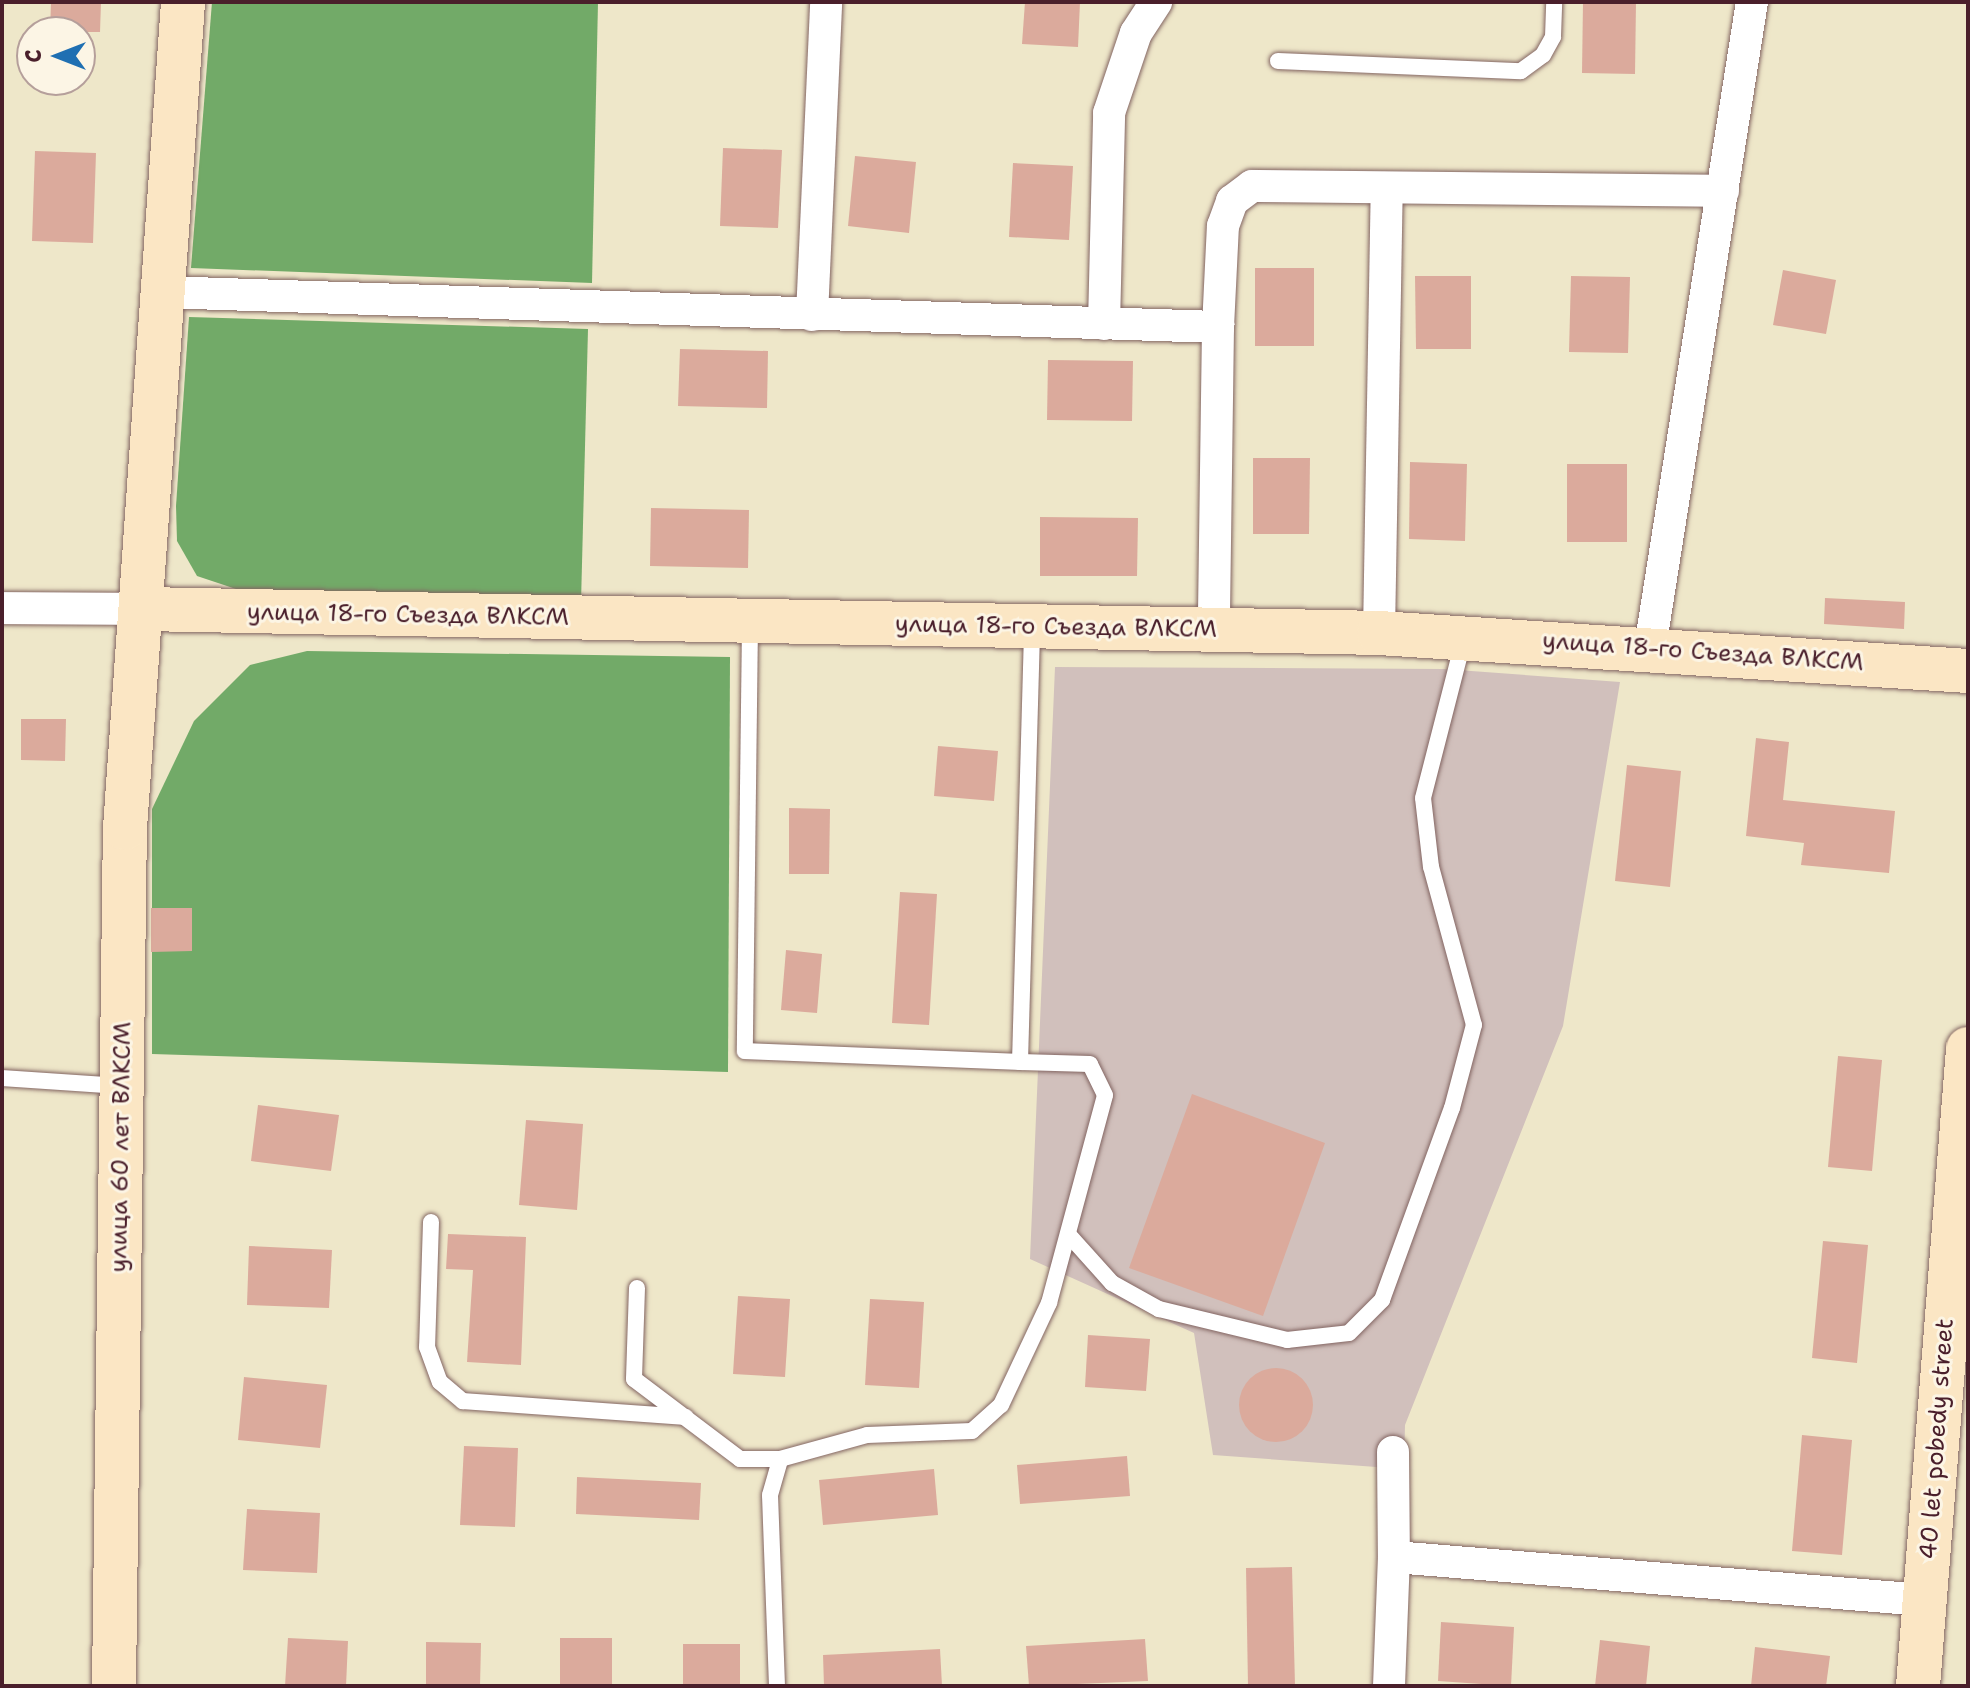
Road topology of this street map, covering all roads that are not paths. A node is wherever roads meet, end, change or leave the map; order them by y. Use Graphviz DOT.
graph roads {
  1 [pos="183,2"];
  2 [pos="826,2"];
  3 [pos="1156,2"];
  4 [pos="1554,2"];
  5 [pos="1752,2"];
  6 [pos="1278,61"];
  7 [pos="1387,188"];
  8 [pos="1723,191"];
  9 [pos="162,292"];
  10 [pos="812,315"];
  11 [pos="1104,324"];
  12 [pos="1218,327"];
  13 [pos="2,608"];
  14 [pos="143,609"];
  15 [pos="750,624"];
  16 [pos="1032,625"];
  17 [pos="1214,630"];
  18 [pos="1379,633"];
  19 [pos="1464,636"];
  20 [pos="1650,648"];
  21 [pos="1968,671"];
  22 [pos="1968,1049"];
  23 [pos="1020,1062"];
  24 [pos="2,1078"];
  25 [pos="122,1086"];
  26 [pos="431,1222"];
  27 [pos="1068,1234"];
  28 [pos="637,1288"];
  29 [pos="685,1417"];
  30 [pos="1393,1452"];
  31 [pos="780,1459"];
  32 [pos="1394,1557"];
  33 [pos="1924,1600"];
  34 [pos="114,1686"];
  35 [pos="777,1686"];
  36 [pos="1389,1686"];
  37 [pos="1918,1686"];
  1 -- 9 [label="street, улица 60 лет ВЛКСМ"];
  2 -- 10 [label="street"];
  3 -- 11 [label="street"];
  4 -- 6 [label="lane"];
  5 -- 8 [label="street"];
  7 -- 8 [label="street"];
  7 -- 12 [label="street"];
  7 -- 18 [label="street"];
  8 -- 20 [label="street"];
  9 -- 10 [label="street"];
  9 -- 14 [label="street, улица 60 лет ВЛКСМ"];
  10 -- 11 [label="street"];
  11 -- 12 [label="street"];
  12 -- 17 [label="street"];
  13 -- 14 [label="street"];
  14 -- 15 [label="street, улица 18-го Съезда ВЛКСМ"];
  14 -- 25 [label="street, улица 60 лет ВЛКСМ"];
  15 -- 16 [label="street, улица 18-го Съезда ВЛКСМ"];
  15 -- 23 [label="lane"];
  16 -- 17 [label="street, улица 18-го Съезда ВЛКСМ"];
  16 -- 23 [label="lane"];
  17 -- 18 [label="street, улица 18-го Съезда ВЛКСМ"];
  18 -- 19 [label="street, улица 18-го Съезда ВЛКСМ"];
  19 -- 20 [label="street, улица 18-го Съезда ВЛКСМ"];
  19 -- 27 [label="lane"];
  20 -- 21 [label="street, улица 18-го Съезда ВЛКСМ"];
  22 -- 33 [label="street, 40 let pobedy street"];
  23 -- 27 [label="lane"];
  24 -- 25 [label="lane"];
  25 -- 34 [label="street, улица 60 лет ВЛКСМ"];
  26 -- 29 [label="lane"];
  27 -- 31 [label="lane"];
  28 -- 29 [label="lane"];
  29 -- 31 [label="lane"];
  30 -- 32 [label="street"];
  31 -- 35 [label="lane"];
  32 -- 33 [label="street"];
  32 -- 36 [label="street"];
  33 -- 37 [label="street, 40 let pobedy street"];
}
